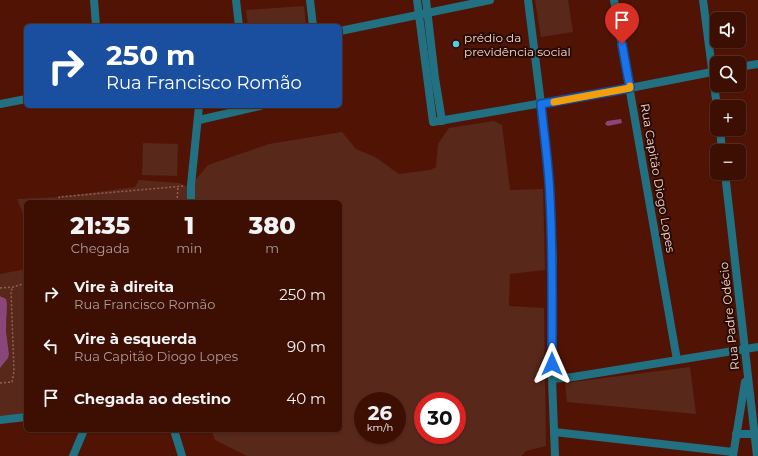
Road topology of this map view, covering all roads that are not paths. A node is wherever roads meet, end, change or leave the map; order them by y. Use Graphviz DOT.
graph roads {
  1 [pos="94,0"];
  2 [pos="236,0"];
  3 [pos="310,0"];
  4 [pos="417,0"];
  5 [pos="426,0"];
  6 [pos="490,0"];
  7 [pos="528,0"];
  8 [pos="614,0"];
  9 [pos="703,0"];
  10 [pos="428,13"];
  11 [pos="419,15"];
  12 [pos="96,24"];
  13 [pos="239,24"];
  14 [pos="313,24"];
  15 [pos="342,31"];
  16 [pos="712,56"];
  17 [pos="758,64"];
  18 [pos="746,66"];
  19 [pos="710,73"];
  20 [pos="435,78"];
  21 [pos="427,80"];
  22 [pos="630,88"];
  23 [pos="24,99"];
  24 [pos="0,104"];
  25 [pos="541,104"];
  26 [pos="199,108"];
  27 [pos="251,108"];
  28 [pos="199,120"];
  29 [pos="442,121"];
  30 [pos="726,180"];
  31 [pos="191,200"];
  32 [pos="758,347"];
  33 [pos="745,348"];
  34 [pos="677,360"];
  35 [pos="747,372"];
  36 [pos="552,379"];
  37 [pos="24,417"];
  38 [pos="0,420"];
  39 [pos="83,432"];
  40 [pos="175,432"];
  41 [pos="554,432"];
  42 [pos="736,434"];
  43 [pos="754,434"];
  44 [pos="733,454"];
  45 [pos="73,456"];
  46 [pos="182,456"];
  47 [pos="555,456"];
  48 [pos="757,456"];
  1 -- 12 [label="street"];
  2 -- 13 [label="street"];
  3 -- 14 [label="street"];
  4 -- 11 [label="street"];
  5 -- 10 [label="street"];
  6 -- 10 [label="street"];
  7 -- 25 [label="street"];
  8 -- 22 [label="street, Rua Capitão Diogo Lopes"];
  9 -- 16 [label="street"];
  10 -- 11 [label="street"];
  10 -- 20 [label="street"];
  11 -- 15 [label="street"];
  11 -- 21 [label="street"];
  17 -- 18 [label="street"];
  19 -- 22 [label="street"];
  20 -- 21 [label="street"];
  20 -- 29 [label="street"];
  21 -- 29 [label="street"];
  22 -- 25 [label="street"];
  22 -- 34 [label="street, Rua Capitão Diogo Lopes"];
  23 -- 24 [label="street"];
  25 -- 29 [label="street"];
  25 -- 36 [label="street"];
  26 -- 28 [label="street"];
  27 -- 28 [label="street"];
  28 -- 31 [label="street"];
  30 -- 33 [label="street, Rua Padre Odécio"];
  32 -- 33 [label="street"];
  33 -- 34 [label="street"];
  33 -- 35 [label="street, Rua Padre Odécio"];
  34 -- 36 [label="street"];
  35 -- 42 [label="street"];
  35 -- 43 [label="street, Rua Padre Odécio"];
  36 -- 41 [label="street"];
  37 -- 38 [label="street"];
  39 -- 45 [label="street"];
  40 -- 46 [label="street"];
  41 -- 44 [label="street"];
  41 -- 47 [label="street"];
  42 -- 43 [label="street"];
  42 -- 44 [label="street"];
  43 -- 48 [label="street, Rua Padre Odécio"];
}
